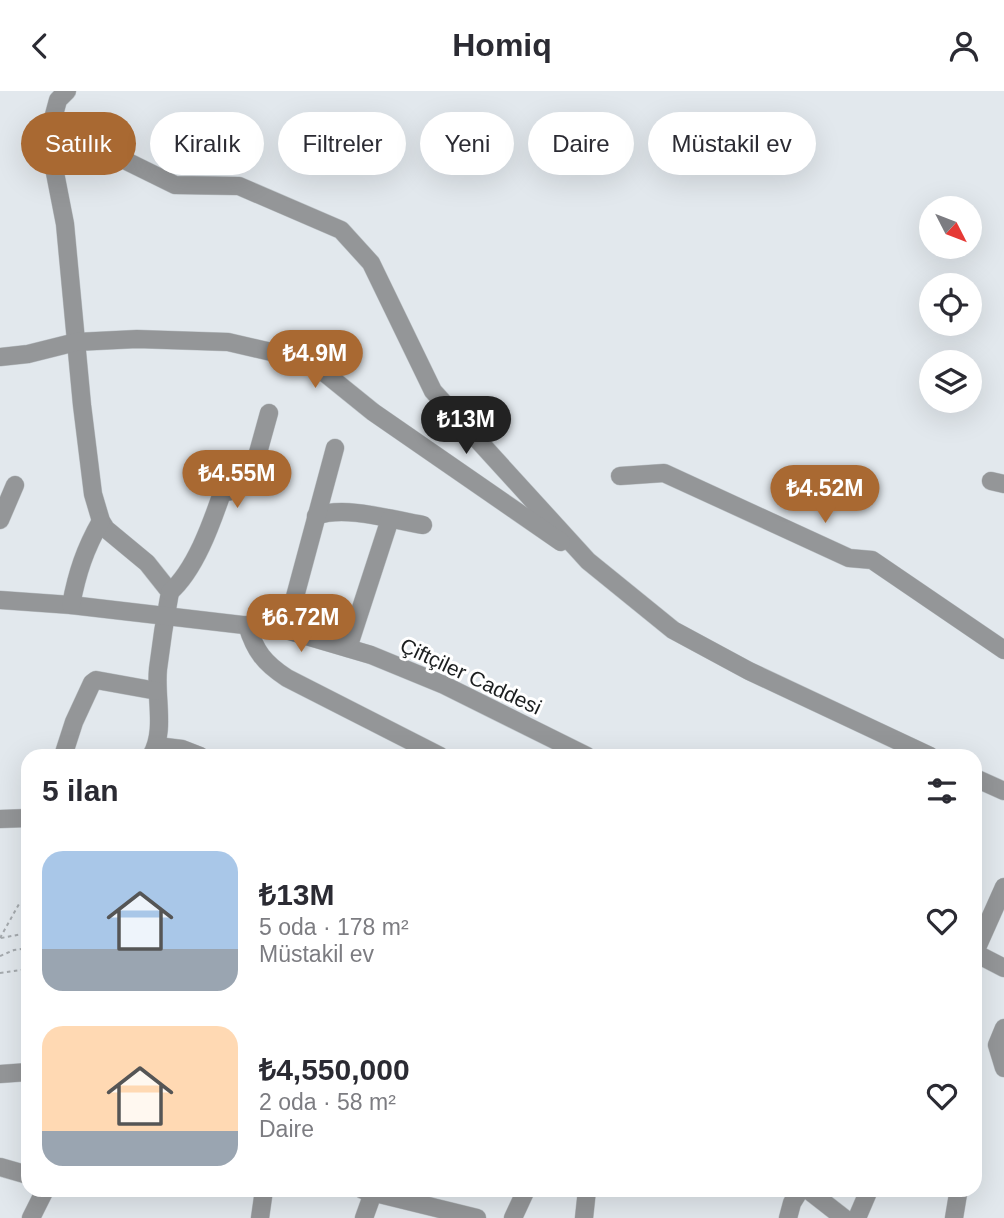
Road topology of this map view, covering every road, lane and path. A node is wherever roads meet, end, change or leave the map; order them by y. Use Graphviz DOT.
graph roads {
  1 [pos="67,91"];
  2 [pos="54,112"];
  3 [pos="136,166"];
  4 [pos="55,175"];
  5 [pos="76,342"];
  6 [pos="0,356"];
  7 [pos="269,413"];
  8 [pos="335,448"];
  9 [pos="620,476"];
  10 [pos="15,485"];
  11 [pos="316,516"];
  12 [pos="390,519"];
  13 [pos="0,520"];
  14 [pos="101,521"];
  15 [pos="423,525"];
  16 [pos="588,561"];
  17 [pos="170,593"];
  18 [pos="0,600"];
  19 [pos="71,605"];
  20 [pos="166,617"];
  21 [pos="247,625"];
  22 [pos="286,630"];
  23 [pos="348,648"];
  24 [pos="1004,650"];
  25 [pos="157,691"];
  26 [pos="65,749"];
  27 [pos="154,749"];
  28 [pos="406,749"];
  29 [pos="573,749"];
  30 [pos="915,749"];
  31 [pos="982,781"];
  32 [pos="1004,791"];
  33 [pos="21,818"];
  34 [pos="0,819"];
  35 [pos="1004,887"];
  36 [pos="21,903"];
  37 [pos="21,934"];
  38 [pos="982,936"];
  39 [pos="0,938"];
  40 [pos="21,949"];
  41 [pos="0,956"];
  42 [pos="982,956"];
  43 [pos="1004,968"];
  44 [pos="21,970"];
  45 [pos="0,973"];
  46 [pos="1004,1028"];
  47 [pos="1004,1068"];
  48 [pos="21,1073"];
  49 [pos="0,1075"];
  50 [pos="0,1167"];
  51 [pos="21,1173"];
  52 [pos="42,1197"];
  53 [pos="263,1197"];
  54 [pos="367,1197"];
  55 [pos="392,1197"];
  56 [pos="523,1197"];
  57 [pos="586,1197"];
  58 [pos="796,1197"];
  59 [pos="817,1197"];
  60 [pos="866,1197"];
  61 [pos="958,1197"];
  62 [pos="31,1218"];
  63 [pos="260,1218"];
  64 [pos="364,1218"];
  65 [pos="477,1218"];
  66 [pos="513,1218"];
  67 [pos="584,1218"];
  68 [pos="788,1218"];
  69 [pos="844,1218"];
  70 [pos="857,1218"];
  71 [pos="954,1218"];
  1 -- 2 [label="street"];
  3 -- 16 [label="street"];
  4 -- 5 [label="street"];
  5 -- 6 [label="street"];
  5 -- 14 [label="street"];
  5 -- 16 [label="street"];
  7 -- 17 [label="street"];
  8 -- 11 [label="street"];
  9 -- 24 [label="street"];
  10 -- 13 [label="street"];
  11 -- 12 [label="street"];
  11 -- 22 [label="street"];
  12 -- 15 [label="street"];
  12 -- 23 [label="street"];
  14 -- 17 [label="street"];
  14 -- 19 [label="street"];
  16 -- 30 [label="street"];
  17 -- 20 [label="street"];
  18 -- 19 [label="street, Çiftçiler Caddesi"];
  19 -- 20 [label="street, Çiftçiler Caddesi"];
  20 -- 21 [label="street, Çiftçiler Caddesi"];
  20 -- 25 [label="street"];
  21 -- 22 [label="street, Çiftçiler Caddesi"];
  21 -- 28 [label="street"];
  22 -- 23 [label="street, Çiftçiler Caddesi"];
  23 -- 29 [label="street, Çiftçiler Caddesi"];
  25 -- 26 [label="street"];
  25 -- 27 [label="street"];
  31 -- 32 [label="street"];
  33 -- 34 [label="street"];
  35 -- 38 [label="street"];
  36 -- 39 [label="path"];
  37 -- 39 [label="path"];
  40 -- 41 [label="path"];
  42 -- 43 [label="street"];
  44 -- 45 [label="path"];
  46 -- 47 [label="street"];
  48 -- 49 [label="street"];
  50 -- 51 [label="street"];
  52 -- 62 [label="street"];
  53 -- 63 [label="street"];
  54 -- 64 [label="street"];
  55 -- 65 [label="street"];
  56 -- 66 [label="street"];
  57 -- 67 [label="street"];
  58 -- 68 [label="street"];
  59 -- 69 [label="street"];
  60 -- 70 [label="street"];
  61 -- 71 [label="street"];
}
